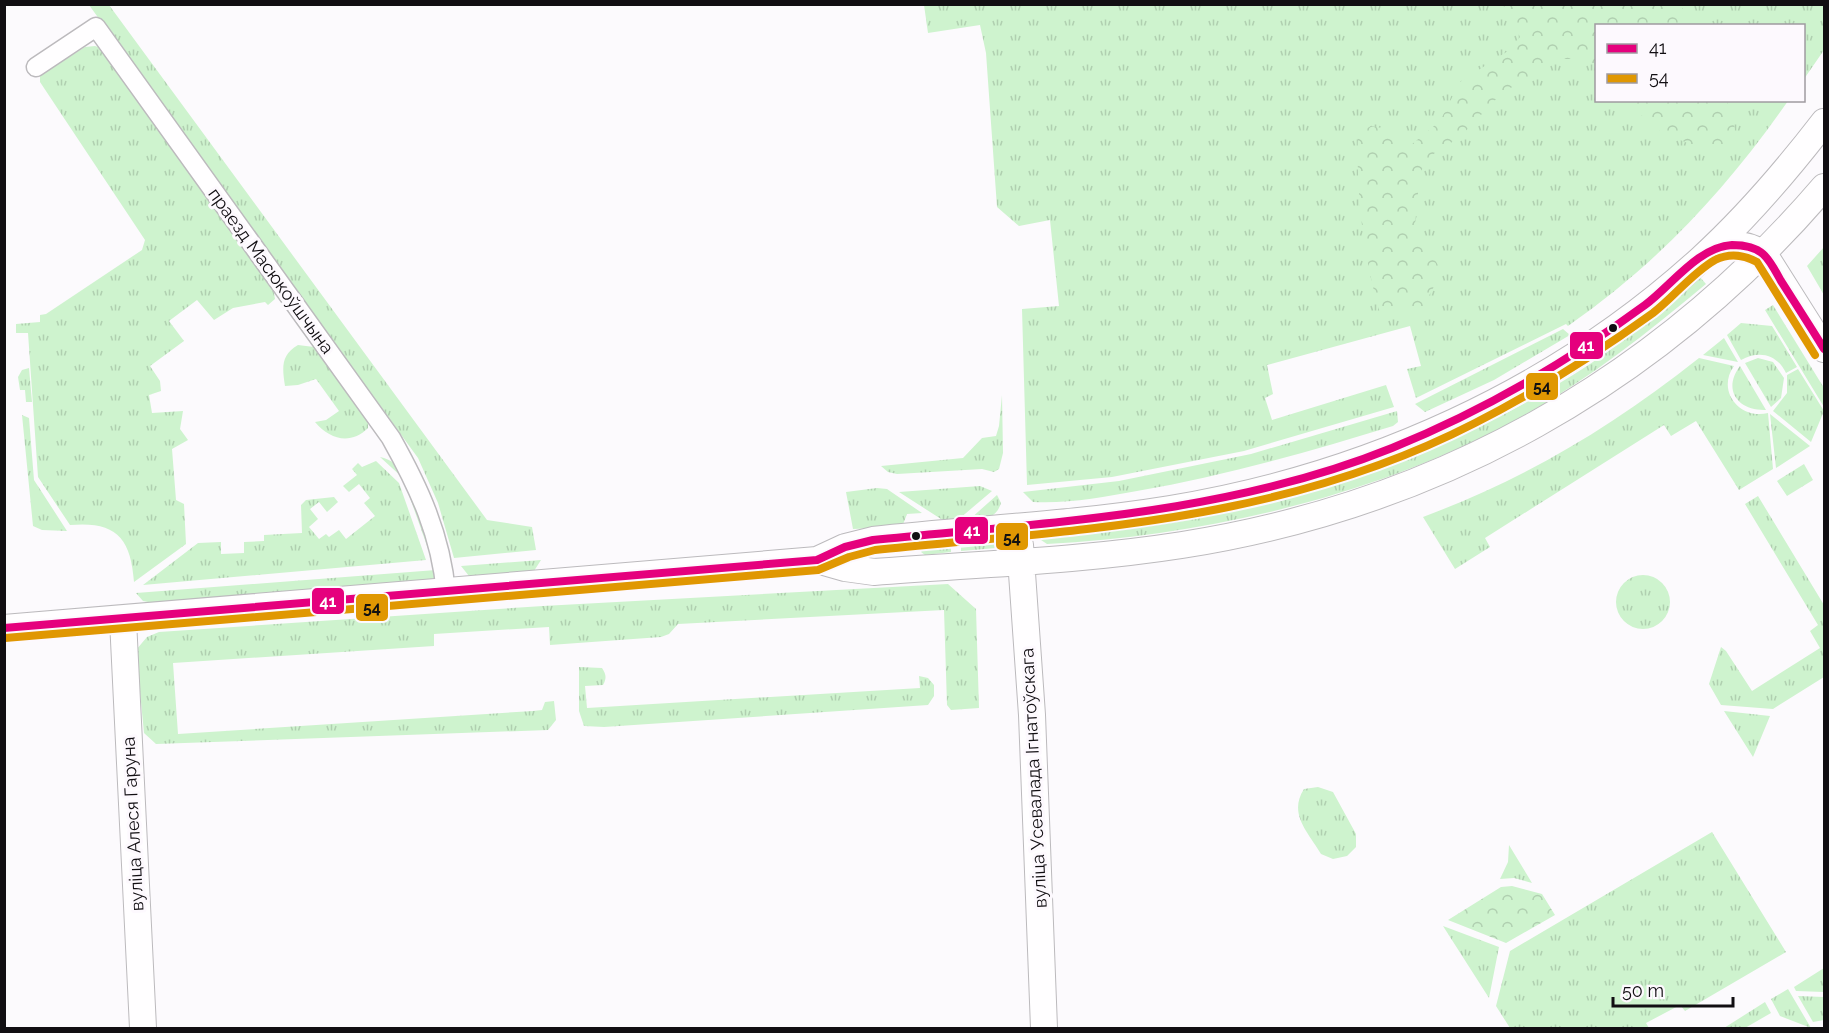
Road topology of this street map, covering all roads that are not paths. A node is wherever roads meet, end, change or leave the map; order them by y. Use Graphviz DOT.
graph roads {
  1 [pos="36,67"];
  2 [pos="1824,122"];
  3 [pos="1824,188"];
  4 [pos="1752,208"];
  5 [pos="1708,252"];
  6 [pos="1757,253"];
  7 [pos="1731,284"];
  8 [pos="1784,289"];
  9 [pos="1824,349"];
  10 [pos="1018,527"];
  11 [pos="817,560"];
  12 [pos="1021,561"];
  13 [pos="446,593"];
  14 [pos="123,620"];
  15 [pos="4,628"];
  16 [pos="143,1029"];
  17 [pos="1044,1029"];
  1 -- 13 [label="street, праезд Масюкоўшчына"];
  2 -- 4 [label="main road"];
  3 -- 6 [label="main road"];
  4 -- 5 [label="main road"];
  4 -- 6 [label="main road"];
  5 -- 6 [label="main road"];
  5 -- 10 [label="main road"];
  6 -- 7 [label="main road"];
  6 -- 8 [label="main road"];
  7 -- 8 [label="main road"];
  7 -- 12 [label="main road"];
  8 -- 9 [label="main road"];
  10 -- 11 [label="main road"];
  10 -- 12 [label="main road, вуліца Усевалада Ігнатоўскага"];
  11 -- 12 [label="main road"];
  11 -- 13 [label="main road"];
  12 -- 17 [label="main road, вуліца Усевалада Ігнатоўскага"];
  13 -- 14 [label="main road"];
  14 -- 15 [label="main road"];
  14 -- 16 [label="main road, вуліца Алеся Гаруна"];
}
